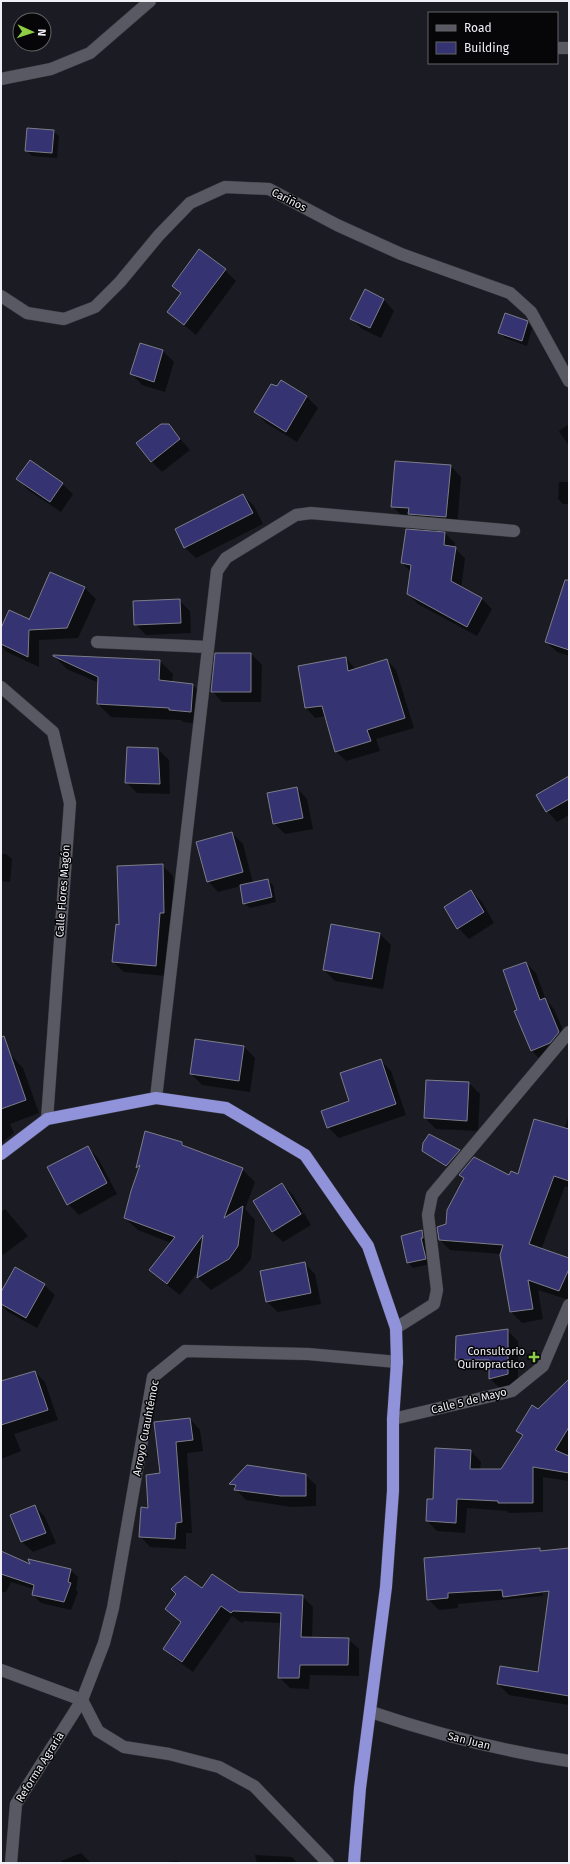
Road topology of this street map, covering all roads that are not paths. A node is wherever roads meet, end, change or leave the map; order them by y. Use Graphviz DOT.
graph roads {
  1 [pos="150,1"];
  2 [pos="558,48"];
  3 [pos="569,48"];
  4 [pos="1,79"];
  5 [pos="1,296"];
  6 [pos="569,381"];
  7 [pos="514,531"];
  8 [pos="97,642"];
  9 [pos="208,647"];
  10 [pos="1,687"];
  11 [pos="569,1032"];
  12 [pos="156,1098"];
  13 [pos="47,1119"];
  14 [pos="1,1154"];
  15 [pos="569,1305"];
  16 [pos="396,1328"];
  17 [pos="397,1362"];
  18 [pos="393,1420"];
  19 [pos="1,1670"];
  20 [pos="82,1700"];
  21 [pos="371,1712"];
  22 [pos="569,1761"];
  23 [pos="11,1863"];
  24 [pos="328,1863"];
  25 [pos="354,1863"];
  1 -- 4 [label="street"];
  2 -- 3 [label="street"];
  5 -- 6 [label="street, Cariños"];
  7 -- 9 [label="street"];
  8 -- 9 [label="street"];
  9 -- 12 [label="street"];
  10 -- 13 [label="street, Calle Flores Magón"];
  11 -- 16 [label="street"];
  12 -- 13 [label="highway"];
  12 -- 16 [label="highway"];
  13 -- 14 [label="highway"];
  15 -- 18 [label="street, Calle 5 de Mayo"];
  16 -- 17 [label="highway"];
  17 -- 18 [label="highway"];
  17 -- 20 [label="street, Arroyo Cuauhtémoc"];
  18 -- 21 [label="highway"];
  19 -- 20 [label="street"];
  20 -- 23 [label="street, Reforma Agraria"];
  20 -- 24 [label="street"];
  21 -- 22 [label="street, San Juan"];
  21 -- 25 [label="highway"];
}
